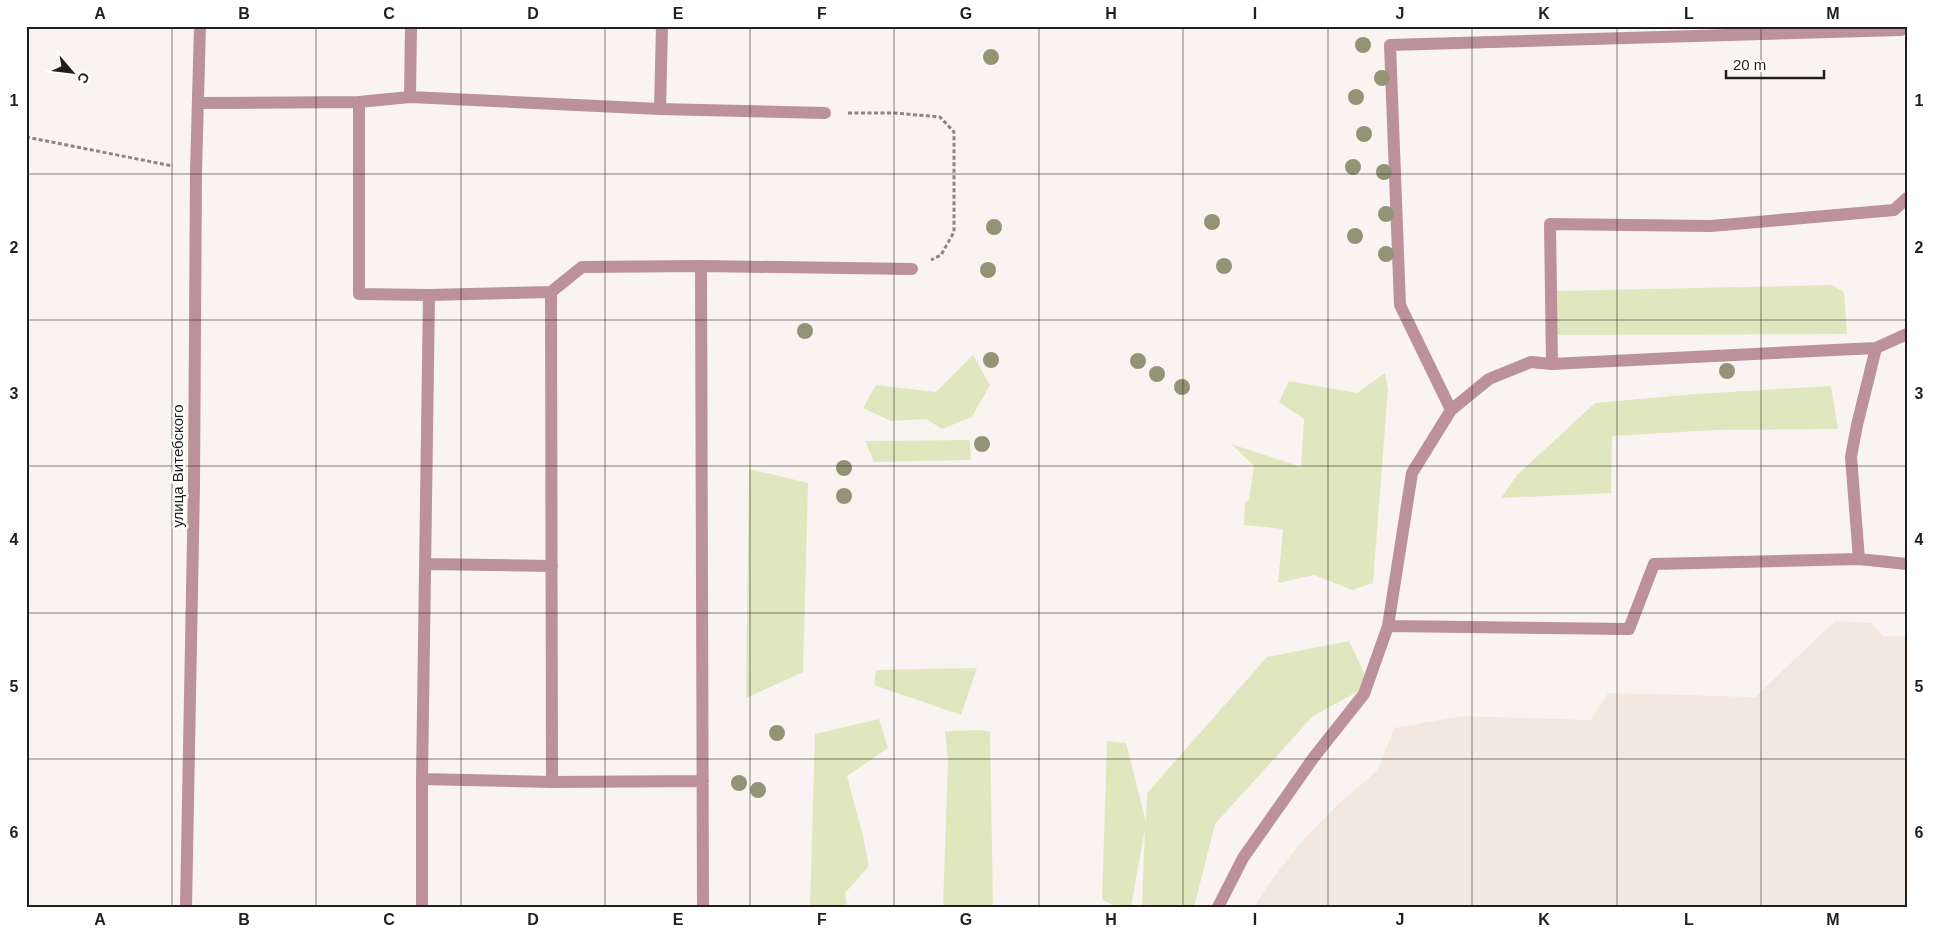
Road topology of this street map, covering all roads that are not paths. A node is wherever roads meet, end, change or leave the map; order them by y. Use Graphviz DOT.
graph roads {
  1 [pos="200,26"];
  2 [pos="411,26"];
  3 [pos="662,26"];
  4 [pos="1901,26"];
  5 [pos="410,97"];
  6 [pos="359,102"];
  7 [pos="199,103"];
  8 [pos="660,109"];
  9 [pos="825,113"];
  10 [pos="1907,198"];
  11 [pos="701,266"];
  12 [pos="912,268"];
  13 [pos="551,292"];
  14 [pos="428,295"];
  15 [pos="1907,334"];
  16 [pos="1876,348"];
  17 [pos="1552,364"];
  18 [pos="1451,410"];
  19 [pos="1860,559"];
  20 [pos="426,564"];
  21 [pos="1907,564"];
  22 [pos="552,566"];
  23 [pos="1388,626"];
  24 [pos="422,779"];
  25 [pos="703,781"];
  26 [pos="552,782"];
  27 [pos="186,907"];
  28 [pos="422,907"];
  29 [pos="703,907"];
  30 [pos="1218,907"];
  1 -- 7 [label="street, улица Витебского"];
  2 -- 5 [label="street"];
  3 -- 8 [label="street"];
  4 -- 18 [label="street"];
  5 -- 6 [label="street"];
  5 -- 8 [label="street"];
  6 -- 7 [label="street"];
  6 -- 14 [label="street"];
  7 -- 27 [label="street, улица Витебского"];
  8 -- 9 [label="street"];
  10 -- 17 [label="street"];
  11 -- 12 [label="street"];
  11 -- 13 [label="street"];
  11 -- 25 [label="street"];
  13 -- 14 [label="street"];
  13 -- 22 [label="street"];
  14 -- 20 [label="street"];
  15 -- 16 [label="street"];
  16 -- 17 [label="street"];
  16 -- 19 [label="street"];
  17 -- 18 [label="street"];
  18 -- 23 [label="street"];
  19 -- 21 [label="street"];
  19 -- 23 [label="street"];
  20 -- 22 [label="street"];
  20 -- 24 [label="street"];
  22 -- 26 [label="street"];
  23 -- 30 [label="street"];
  24 -- 26 [label="street"];
  24 -- 28 [label="street"];
  25 -- 26 [label="street"];
  25 -- 29 [label="street"];
}
